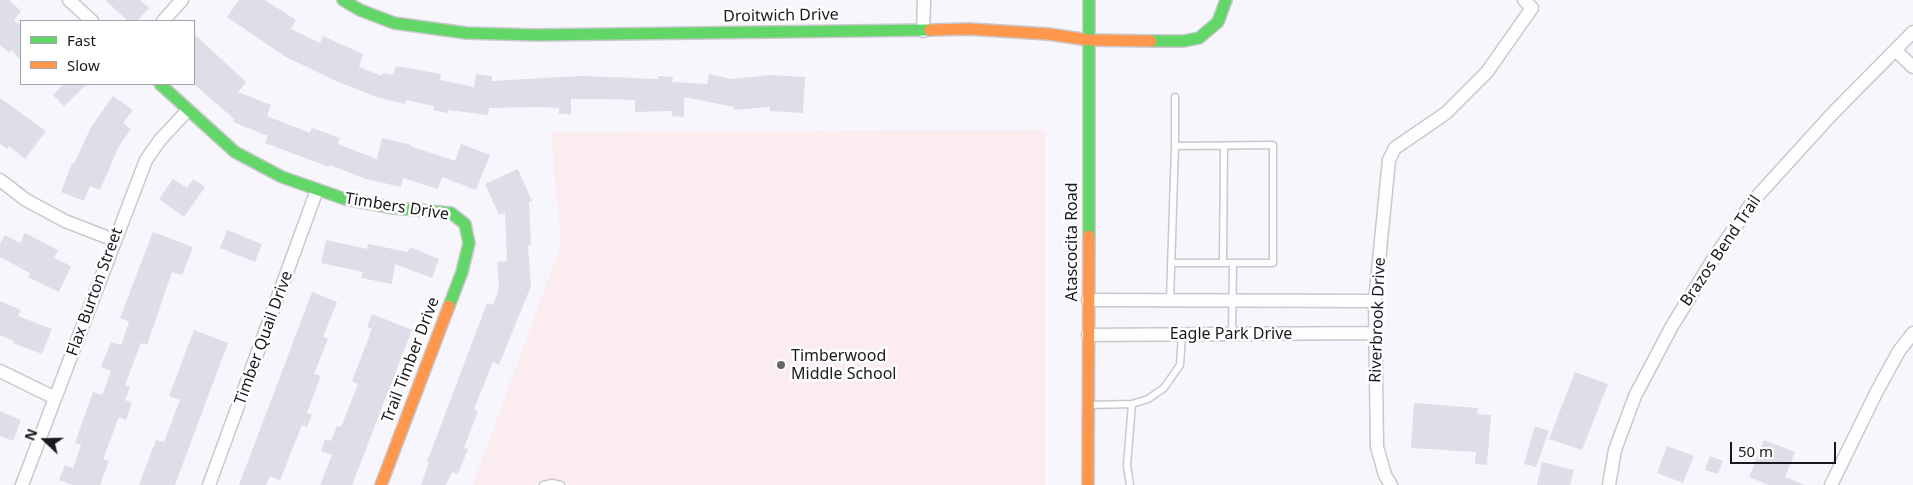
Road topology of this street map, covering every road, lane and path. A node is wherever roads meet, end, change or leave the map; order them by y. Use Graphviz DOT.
graph roads {
  1 [pos="69,0"];
  2 [pos="182,0"];
  3 [pos="343,0"];
  4 [pos="924,0"];
  5 [pos="1089,0"];
  6 [pos="1226,0"];
  7 [pos="1528,4"];
  8 [pos="91,20"];
  9 [pos="164,20"];
  10 [pos="923,31"];
  11 [pos="1913,32"];
  12 [pos="1089,40"];
  13 [pos="1896,51"];
  14 [pos="1913,67"];
  15 [pos="161,85"];
  16 [pos="1175,97"];
  17 [pos="188,110"];
  18 [pos="1176,146"];
  19 [pos="1224,146"];
  20 [pos="0,180"];
  21 [pos="316,190"];
  22 [pos="114,240"];
  23 [pos="468,246"];
  24 [pos="1171,263"];
  25 [pos="1223,263"];
  26 [pos="1233,263"];
  27 [pos="1088,300"];
  28 [pos="1170,300"];
  29 [pos="1233,300"];
  30 [pos="1375,301"];
  31 [pos="1375,333"];
  32 [pos="1913,333"];
  33 [pos="1182,334"];
  34 [pos="1232,334"];
  35 [pos="1088,335"];
  36 [pos="0,371"];
  37 [pos="55,398"];
  38 [pos="1132,404"];
  39 [pos="1088,405"];
  40 [pos="22,485"];
  41 [pos="209,485"];
  42 [pos="381,485"];
  43 [pos="543,485"];
  44 [pos="561,485"];
  45 [pos="1088,485"];
  46 [pos="1130,485"];
  47 [pos="1391,485"];
  48 [pos="1609,485"];
  49 [pos="1830,485"];
  1 -- 8 [label="street"];
  2 -- 9 [label="street"];
  3 -- 10 [label="street, Droitwich Drive"];
  4 -- 10 [label="street"];
  5 -- 12 [label="street, Atascocita Road"];
  6 -- 12 [label="street, Droitwich Drive"];
  7 -- 30 [label="street, Riverbrook Drive"];
  10 -- 12 [label="street, Droitwich Drive"];
  11 -- 13 [label="street, Brazos Bend Trail"];
  12 -- 27 [label="street, Atascocita Road"];
  13 -- 14 [label="street"];
  13 -- 48 [label="street, Brazos Bend Trail"];
  15 -- 17 [label="street, Timbers Drive"];
  16 -- 18 [label="lane"];
  17 -- 21 [label="street, Timbers Drive"];
  17 -- 22 [label="street, Flax Burton Street"];
  18 -- 19 [label="lane"];
  18 -- 24 [label="lane"];
  19 -- 25 [label="lane"];
  19 -- 26 [label="lane"];
  20 -- 22 [label="street"];
  21 -- 23 [label="street, Timbers Drive"];
  21 -- 41 [label="street, Timber Quail Drive"];
  22 -- 37 [label="street, Flax Burton Street"];
  23 -- 42 [label="street, Trail Timber Drive"];
  24 -- 25 [label="lane"];
  24 -- 28 [label="lane"];
  25 -- 26 [label="lane"];
  26 -- 29 [label="lane"];
  27 -- 28 [label="street, Eagle Park Drive"];
  27 -- 35 [label="street, Atascocita Road"];
  28 -- 29 [label="street, Eagle Park Drive"];
  29 -- 30 [label="street, Eagle Park Drive"];
  29 -- 34 [label="lane"];
  30 -- 31 [label="street, Riverbrook Drive"];
  31 -- 34 [label="street, Eagle Park Drive"];
  31 -- 47 [label="street, Riverbrook Drive"];
  32 -- 49 [label="street"];
  33 -- 34 [label="street, Eagle Park Drive"];
  33 -- 35 [label="street, Eagle Park Drive"];
  33 -- 38 [label="lane"];
  35 -- 39 [label="street, Atascocita Road"];
  36 -- 37 [label="street"];
  37 -- 40 [label="street, Flax Burton Street"];
  38 -- 39 [label="lane"];
  38 -- 46 [label="lane"];
  39 -- 45 [label="street, Atascocita Road"];
  43 -- 44 [label="lane"];
}
